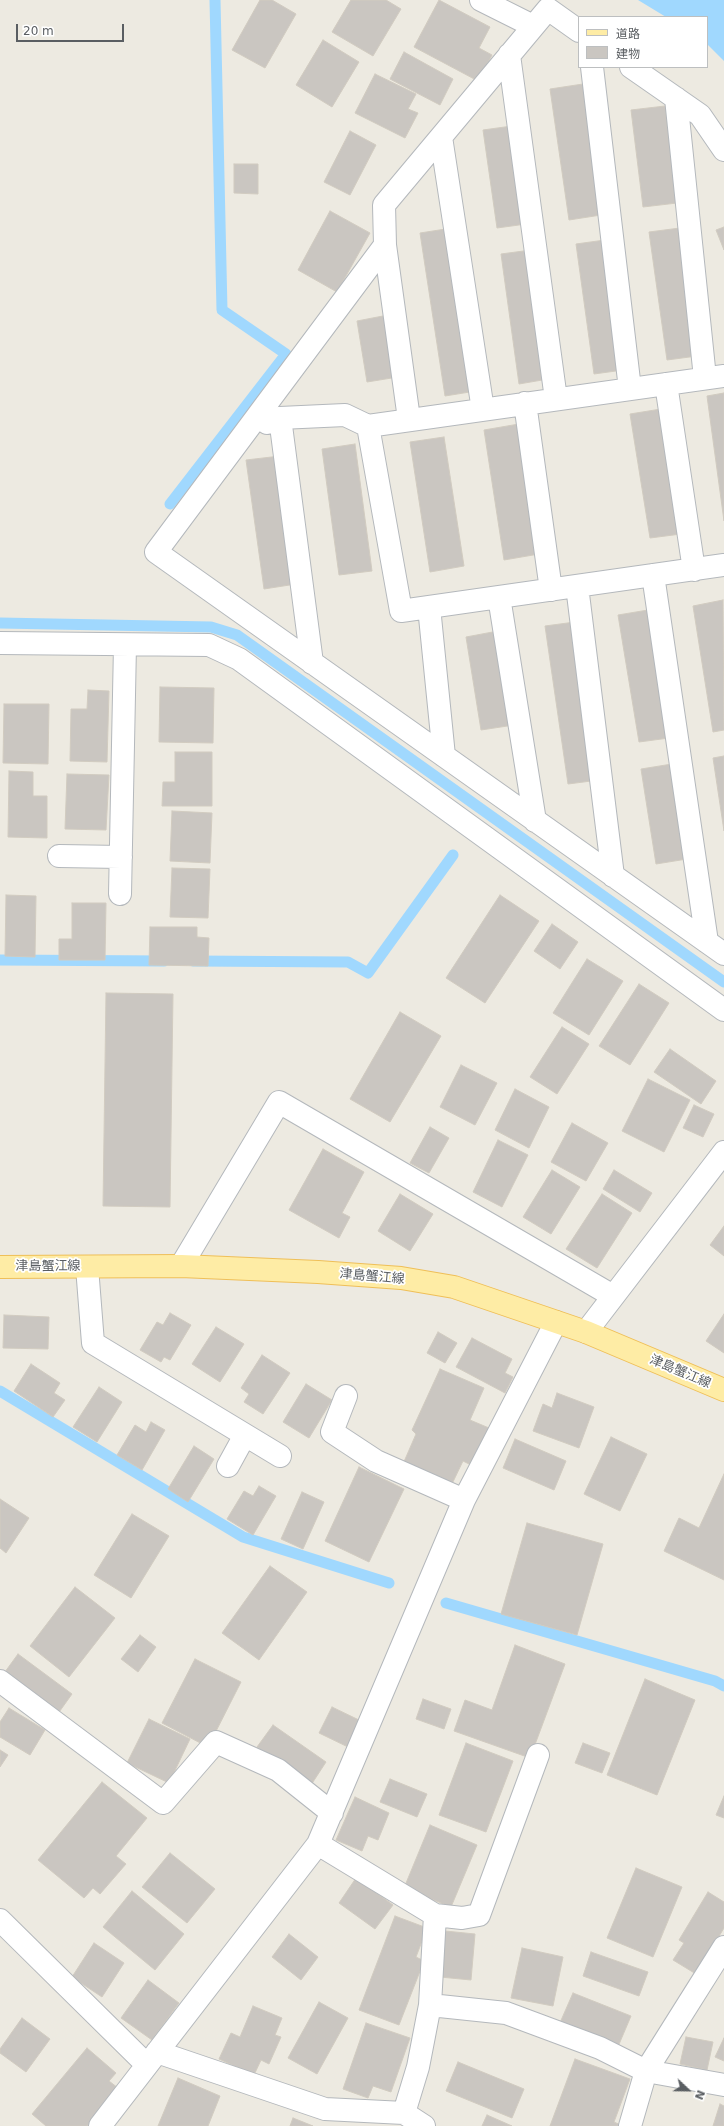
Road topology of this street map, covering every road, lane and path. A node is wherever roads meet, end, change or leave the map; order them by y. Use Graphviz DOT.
graph roads {
  1 [pos="481,0"];
  2 [pos="533,26"];
  3 [pos="578,30"];
  4 [pos="509,55"];
  5 [pos="592,68"];
  6 [pos="632,68"];
  7 [pos="676,98"];
  8 [pos="441,137"];
  9 [pos="724,150"];
  10 [pos="385,245"];
  11 [pos="715,377"];
  12 [pos="666,384"];
  13 [pos="630,389"];
  14 [pos="556,399"];
  15 [pos="525,404"];
  16 [pos="483,410"];
  17 [pos="280,418"];
  18 [pos="409,419"];
  19 [pos="368,426"];
  20 [pos="244,433"];
  21 [pos="724,565"];
  22 [pos="694,570"];
  23 [pos="653,575"];
  24 [pos="577,586"];
  25 [pos="551,590"];
  26 [pos="499,597"];
  27 [pos="429,607"];
  28 [pos="0,643"];
  29 [pos="124,645"];
  30 [pos="312,663"];
  31 [pos="444,756"];
  32 [pos="535,821"];
  33 [pos="59,856"];
  34 [pos="121,857"];
  35 [pos="613,876"];
  36 [pos="120,894"];
  37 [pos="706,942"];
  38 [pos="724,954"];
  39 [pos="724,1010"];
  40 [pos="724,1152"];
  41 [pos="181,1266"];
  42 [pos="0,1267"];
  43 [pos="88,1267"];
  44 [pos="613,1296"];
  45 [pos="556,1322"];
  46 [pos="586,1332"];
  47 [pos="724,1390"];
  48 [pos="346,1396"];
  49 [pos="245,1435"];
  50 [pos="280,1456"];
  51 [pos="228,1466"];
  52 [pos="464,1500"];
  53 [pos="0,1681"];
  54 [pos="538,1755"];
  55 [pos="332,1813"];
  56 [pos="318,1844"];
  57 [pos="435,1915"];
  58 [pos="0,1920"];
  59 [pos="724,1947"];
  60 [pos="430,2005"];
  61 [pos="152,2058"];
  62 [pos="646,2071"];
  63 [pos="724,2085"];
  64 [pos="404,2113"];
  65 [pos="100,2126"];
  66 [pos="424,2126"];
  67 [pos="630,2126"];
  1 -- 2 [label="street"];
  2 -- 3 [label="street"];
  2 -- 4 [label="street"];
  4 -- 8 [label="street"];
  4 -- 14 [label="street"];
  5 -- 13 [label="street"];
  6 -- 7 [label="street"];
  7 -- 9 [label="street"];
  7 -- 11 [label="street"];
  8 -- 10 [label="street"];
  8 -- 16 [label="street"];
  10 -- 18 [label="street"];
  10 -- 20 [label="street"];
  11 -- 12 [label="street"];
  12 -- 13 [label="street"];
  12 -- 22 [label="street"];
  13 -- 14 [label="street"];
  14 -- 15 [label="street"];
  15 -- 16 [label="street"];
  15 -- 25 [label="street"];
  16 -- 18 [label="street"];
  17 -- 19 [label="street"];
  17 -- 20 [label="street"];
  17 -- 30 [label="street"];
  18 -- 19 [label="street"];
  19 -- 27 [label="street"];
  20 -- 30 [label="street"];
  21 -- 22 [label="street"];
  22 -- 23 [label="street"];
  23 -- 24 [label="street"];
  23 -- 37 [label="street"];
  24 -- 25 [label="street"];
  24 -- 35 [label="street"];
  25 -- 26 [label="street"];
  26 -- 27 [label="street"];
  26 -- 32 [label="street"];
  27 -- 31 [label="street"];
  28 -- 29 [label="street"];
  29 -- 34 [label="street"];
  29 -- 39 [label="street"];
  30 -- 31 [label="street"];
  31 -- 32 [label="street"];
  32 -- 35 [label="street"];
  33 -- 34 [label="street"];
  34 -- 36 [label="street"];
  35 -- 37 [label="street"];
  37 -- 38 [label="street"];
  40 -- 44 [label="street"];
  41 -- 43 [label="main road, 津島蟹江線"];
  41 -- 44 [label="street"];
  41 -- 45 [label="main road, 津島蟹江線"];
  42 -- 43 [label="main road, 津島蟹江線"];
  43 -- 49 [label="street"];
  44 -- 46 [label="street"];
  45 -- 46 [label="main road, 津島蟹江線"];
  45 -- 52 [label="street"];
  46 -- 47 [label="main road, 津島蟹江線"];
  48 -- 52 [label="street"];
  49 -- 50 [label="street"];
  49 -- 51 [label="street"];
  52 -- 55 [label="street"];
  53 -- 55 [label="street"];
  54 -- 57 [label="street"];
  55 -- 56 [label="street"];
  56 -- 57 [label="street"];
  56 -- 61 [label="street"];
  57 -- 60 [label="street"];
  58 -- 61 [label="street"];
  59 -- 62 [label="street"];
  60 -- 62 [label="street"];
  60 -- 64 [label="street"];
  61 -- 64 [label="street"];
  61 -- 65 [label="street"];
  62 -- 63 [label="street"];
  62 -- 67 [label="street"];
  64 -- 66 [label="street"];
}
